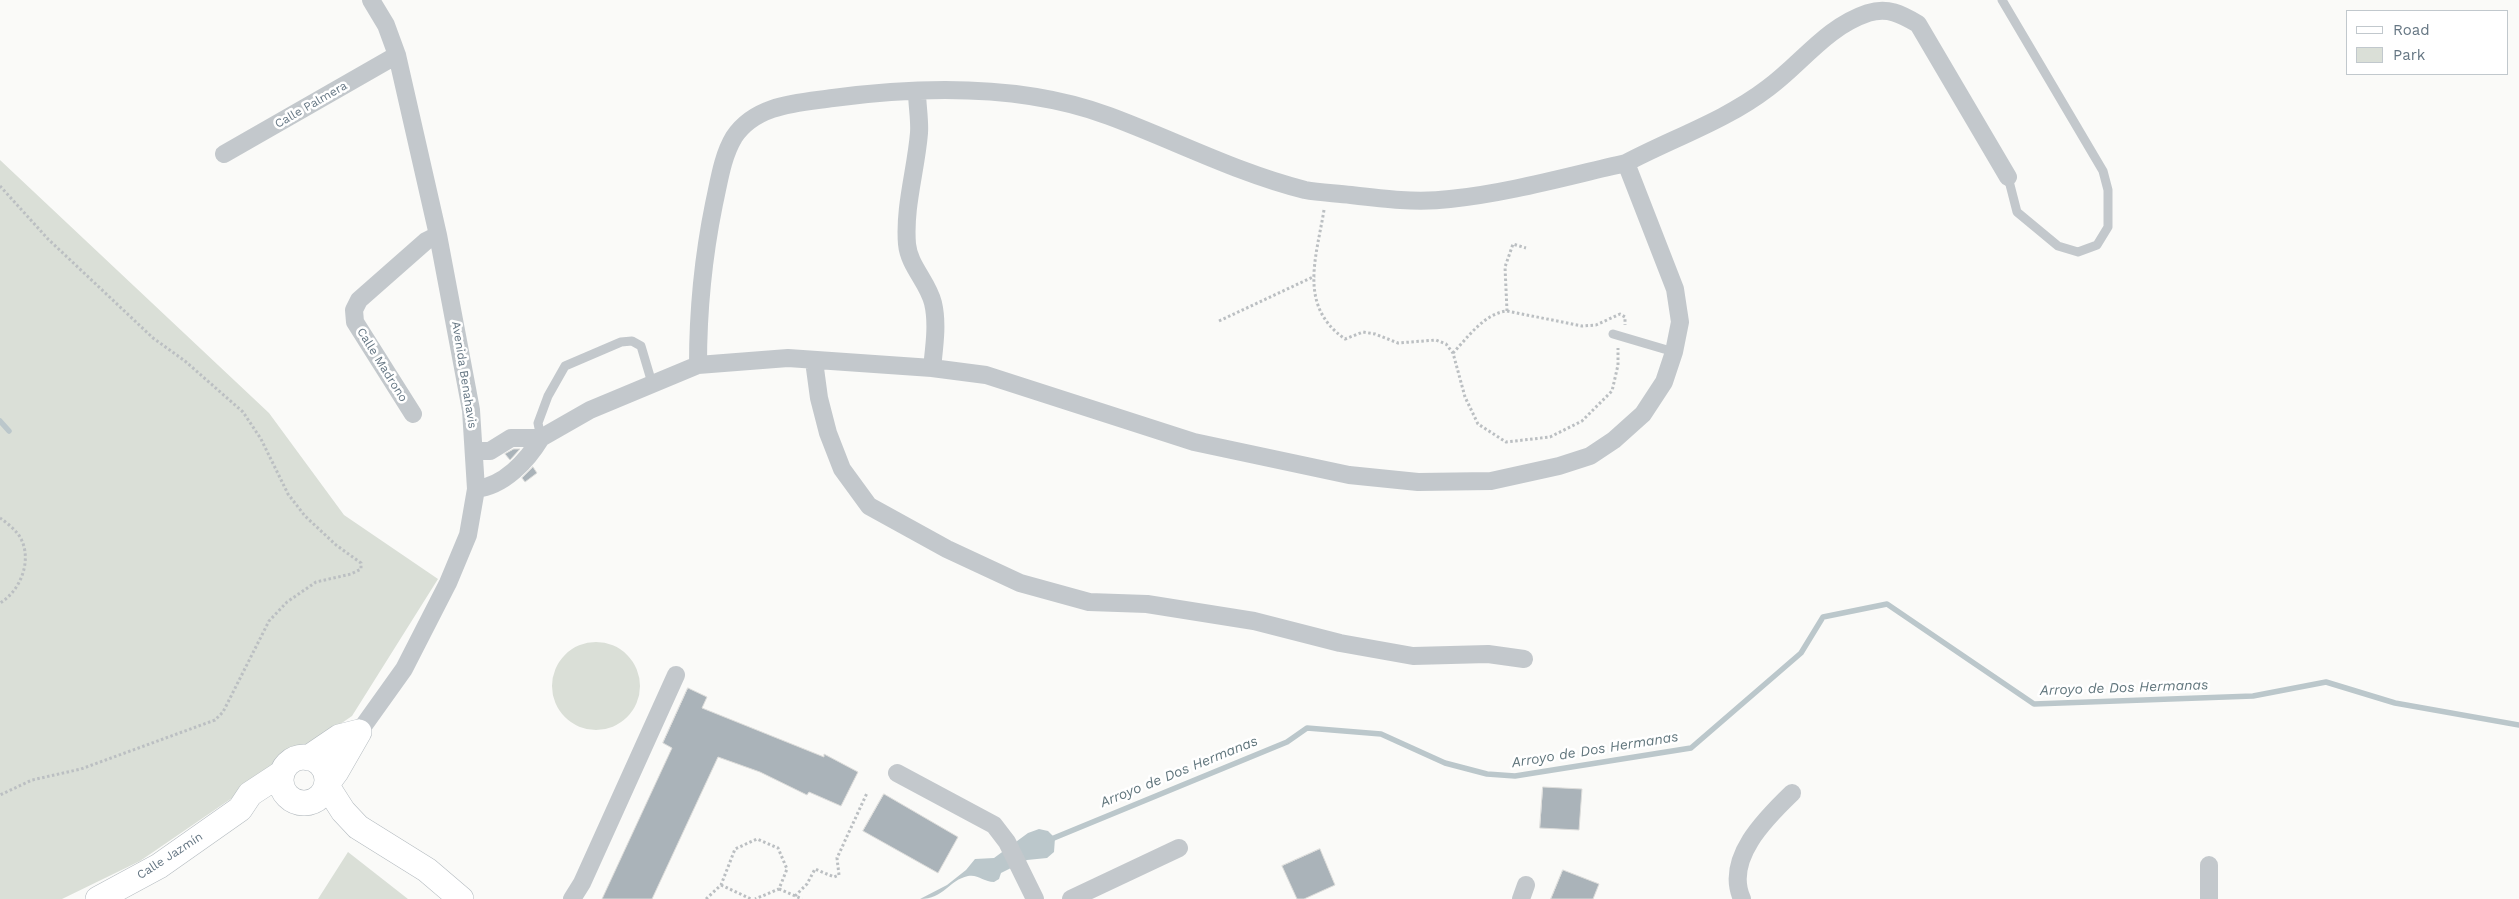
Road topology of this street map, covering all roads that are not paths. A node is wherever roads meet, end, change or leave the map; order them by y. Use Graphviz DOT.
graph roads {
  1 [pos="371,0"];
  2 [pos="2002,0"];
  3 [pos="397,55"];
  4 [pos="917,91"];
  5 [pos="224,154"];
  6 [pos="1626,163"];
  7 [pos="2008,177"];
  8 [pos="438,234"];
  9 [pos="1618,335"];
  10 [pos="1674,352"];
  11 [pos="814,361"];
  12 [pos="698,365"];
  13 [pos="932,368"];
  14 [pos="652,383"];
  15 [pos="413,414"];
  16 [pos="541,438"];
  17 [pos="474,451"];
  18 [pos="476,488"];
  19 [pos="1524,659"];
  20 [pos="676,676"];
  21 [pos="359,732"];
  22 [pos="308,758"];
  23 [pos="282,773"];
  24 [pos="897,773"];
  25 [pos="327,785"];
  26 [pos="1792,793"];
  27 [pos="300,802"];
  28 [pos="240,808"];
  29 [pos="358,827"];
  30 [pos="1179,848"];
  31 [pos="2209,865"];
  32 [pos="98,899"];
  33 [pos="461,899"];
  34 [pos="572,899"];
  35 [pos="1035,899"];
  36 [pos="1071,899"];
  37 [pos="1742,899"];
  38 [pos="2209,899"];
  1 -- 3 [label="street, Avenida Benahavis"];
  2 -- 7 [label="lane"];
  3 -- 5 [label="street, Calle Palmera"];
  3 -- 8 [label="street, Avenida Benahavis"];
  4 -- 6 [label="street"];
  4 -- 12 [label="street"];
  4 -- 13 [label="street"];
  6 -- 7 [label="street"];
  6 -- 10 [label="street"];
  8 -- 15 [label="street, Calle Madrono"];
  8 -- 17 [label="street, Avenida Benahavis"];
  9 -- 10 [label="lane"];
  10 -- 13 [label="street"];
  11 -- 12 [label="street"];
  11 -- 13 [label="street"];
  11 -- 19 [label="street"];
  12 -- 14 [label="street"];
  14 -- 16 [label="street"];
  14 -- 16 [label="lane"];
  16 -- 17 [label="street"];
  16 -- 18 [label="street"];
  17 -- 18 [label="street, Avenida Benahavis"];
  18 -- 21 [label="street, Avenida Benahavis"];
  20 -- 34 [label="street"];
  21 -- 22 [label="street"];
  21 -- 25 [label="street, Avenida Benahavis"];
  22 -- 23 [label="street"];
  22 -- 25 [label="street"];
  23 -- 27 [label="street"];
  23 -- 28 [label="street, Calle Jazmín"];
  24 -- 35 [label="street"];
  25 -- 27 [label="street"];
  25 -- 29 [label="street"];
  26 -- 37 [label="street"];
  27 -- 28 [label="street, Calle Jazmín"];
  27 -- 29 [label="street"];
  28 -- 32 [label="street, Calle Jazmín"];
  29 -- 33 [label="street"];
  30 -- 36 [label="street"];
  31 -- 38 [label="street"];
}
